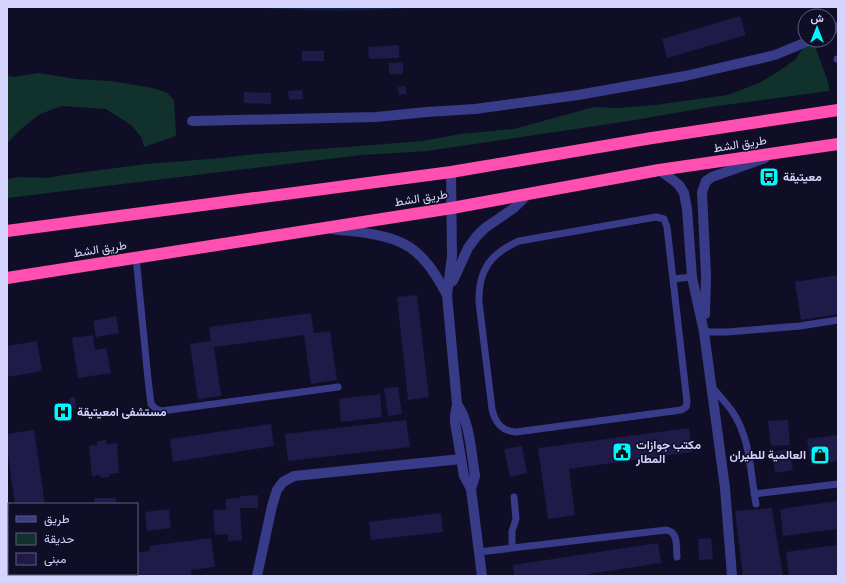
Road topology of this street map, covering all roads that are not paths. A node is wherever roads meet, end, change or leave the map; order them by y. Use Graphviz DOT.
graph roads {
  1 [pos="797,45"];
  2 [pos="838,110"];
  3 [pos="192,120"];
  4 [pos="838,144"];
  5 [pos="783,152"];
  6 [pos="659,170"];
  7 [pos="451,172"];
  8 [pos="528,194"];
  9 [pos="452,208"];
  10 [pos="322,228"];
  11 [pos="7,231"];
  12 [pos="136,257"];
  13 [pos="692,277"];
  14 [pos="7,278"];
  15 [pos="673,279"];
  16 [pos="447,296"];
  17 [pos="838,320"];
  18 [pos="704,332"];
  19 [pos="711,385"];
  20 [pos="338,387"];
  21 [pos="457,404"];
  22 [pos="461,459"];
  23 [pos="838,484"];
  24 [pos="471,489"];
  25 [pos="754,494"];
  26 [pos="514,497"];
  27 [pos="756,504"];
  28 [pos="512,548"];
  29 [pos="479,552"];
  30 [pos="677,557"];
  31 [pos="257,576"];
  32 [pos="482,576"];
  33 [pos="732,576"];
  1 -- 3 [label="street"];
  2 -- 7 [label="highway, طريق الشط"];
  4 -- 5 [label="highway, طريق الشط"];
  5 -- 6 [label="highway, طريق الشط"];
  5 -- 18 [label="street"];
  6 -- 8 [label="highway, طريق الشط"];
  6 -- 13 [label="street"];
  7 -- 9 [label="street"];
  7 -- 11 [label="highway, طريق الشط"];
  8 -- 9 [label="highway, طريق الشط"];
  8 -- 16 [label="street"];
  9 -- 10 [label="highway, طريق الشط"];
  9 -- 16 [label="street"];
  10 -- 12 [label="highway, طريق الشط"];
  10 -- 16 [label="street"];
  12 -- 14 [label="highway, طريق الشط"];
  12 -- 20 [label="lane"];
  13 -- 15 [label="lane"];
  13 -- 18 [label="street"];
  15 -- 15 [label="lane"];
  16 -- 21 [label="street"];
  17 -- 18 [label="lane"];
  18 -- 19 [label="street"];
  19 -- 25 [label="lane"];
  19 -- 33 [label="street"];
  21 -- 22 [label="street"];
  21 -- 24 [label="street"];
  22 -- 24 [label="street"];
  22 -- 31 [label="street"];
  23 -- 25 [label="lane"];
  24 -- 29 [label="street"];
  25 -- 27 [label="lane"];
  26 -- 28 [label="lane"];
  28 -- 29 [label="lane"];
  28 -- 30 [label="lane"];
  29 -- 32 [label="street"];
}
